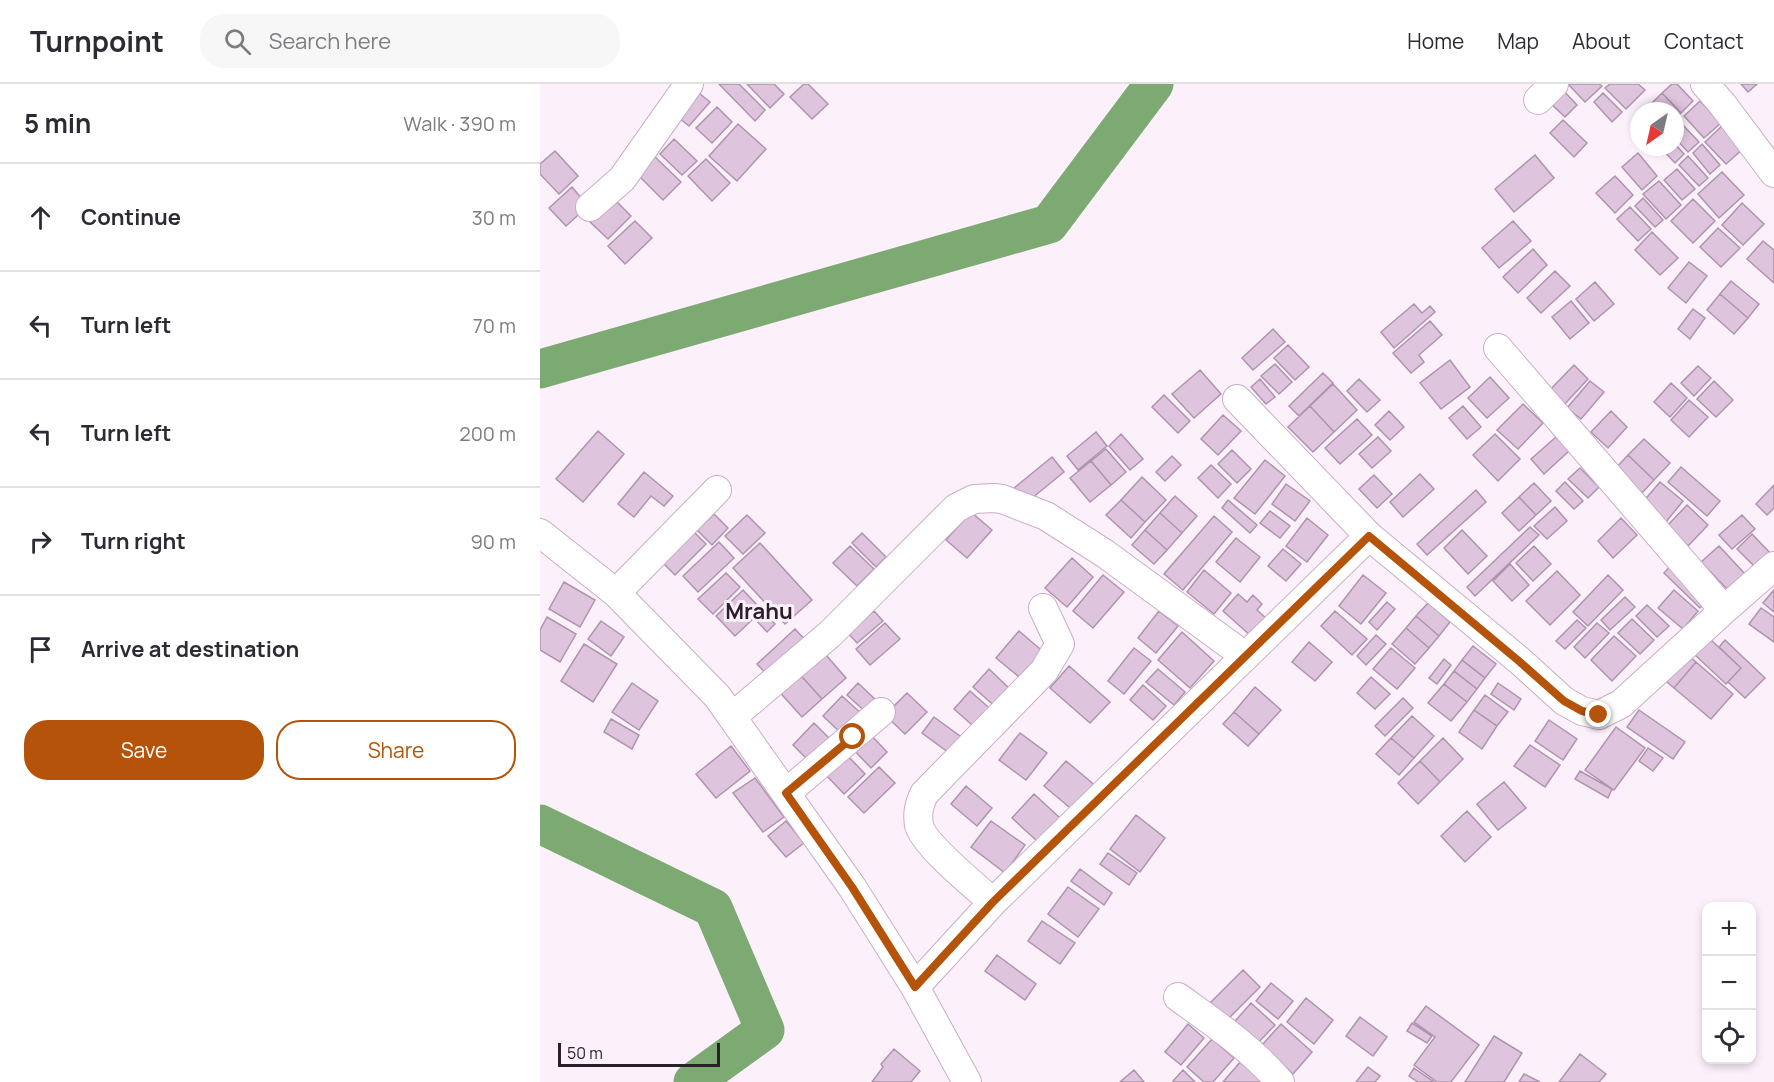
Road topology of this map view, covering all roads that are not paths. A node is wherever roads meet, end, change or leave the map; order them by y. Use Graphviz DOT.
graph roads {
  1 [pos="689,84"];
  2 [pos="1705,84"];
  3 [pos="1774,173"];
  4 [pos="590,207"];
  5 [pos="1498,348"];
  6 [pos="1237,399"];
  7 [pos="717,490"];
  8 [pos="540,533"];
  9 [pos="1369,536"];
  10 [pos="1774,566"];
  11 [pos="616,593"];
  12 [pos="1043,608"];
  13 [pos="1724,610"];
  14 [pos="1245,656"];
  15 [pos="881,712"];
  16 [pos="732,717"];
  17 [pos="786,793"];
  18 [pos="993,902"];
  19 [pos="915,987"];
  20 [pos="1178,997"];
  21 [pos="967,1082"];
  22 [pos="1280,1082"];
  1 -- 4 [label="street"];
  2 -- 3 [label="street"];
  5 -- 13 [label="street"];
  6 -- 9 [label="street"];
  7 -- 11 [label="street"];
  8 -- 11 [label="street"];
  9 -- 13 [label="street"];
  9 -- 14 [label="street"];
  10 -- 13 [label="street"];
  11 -- 16 [label="street"];
  12 -- 18 [label="street"];
  14 -- 16 [label="street"];
  14 -- 18 [label="street"];
  15 -- 17 [label="street"];
  16 -- 17 [label="street"];
  17 -- 19 [label="street"];
  18 -- 19 [label="street"];
  19 -- 21 [label="street"];
  20 -- 22 [label="street"];
}
